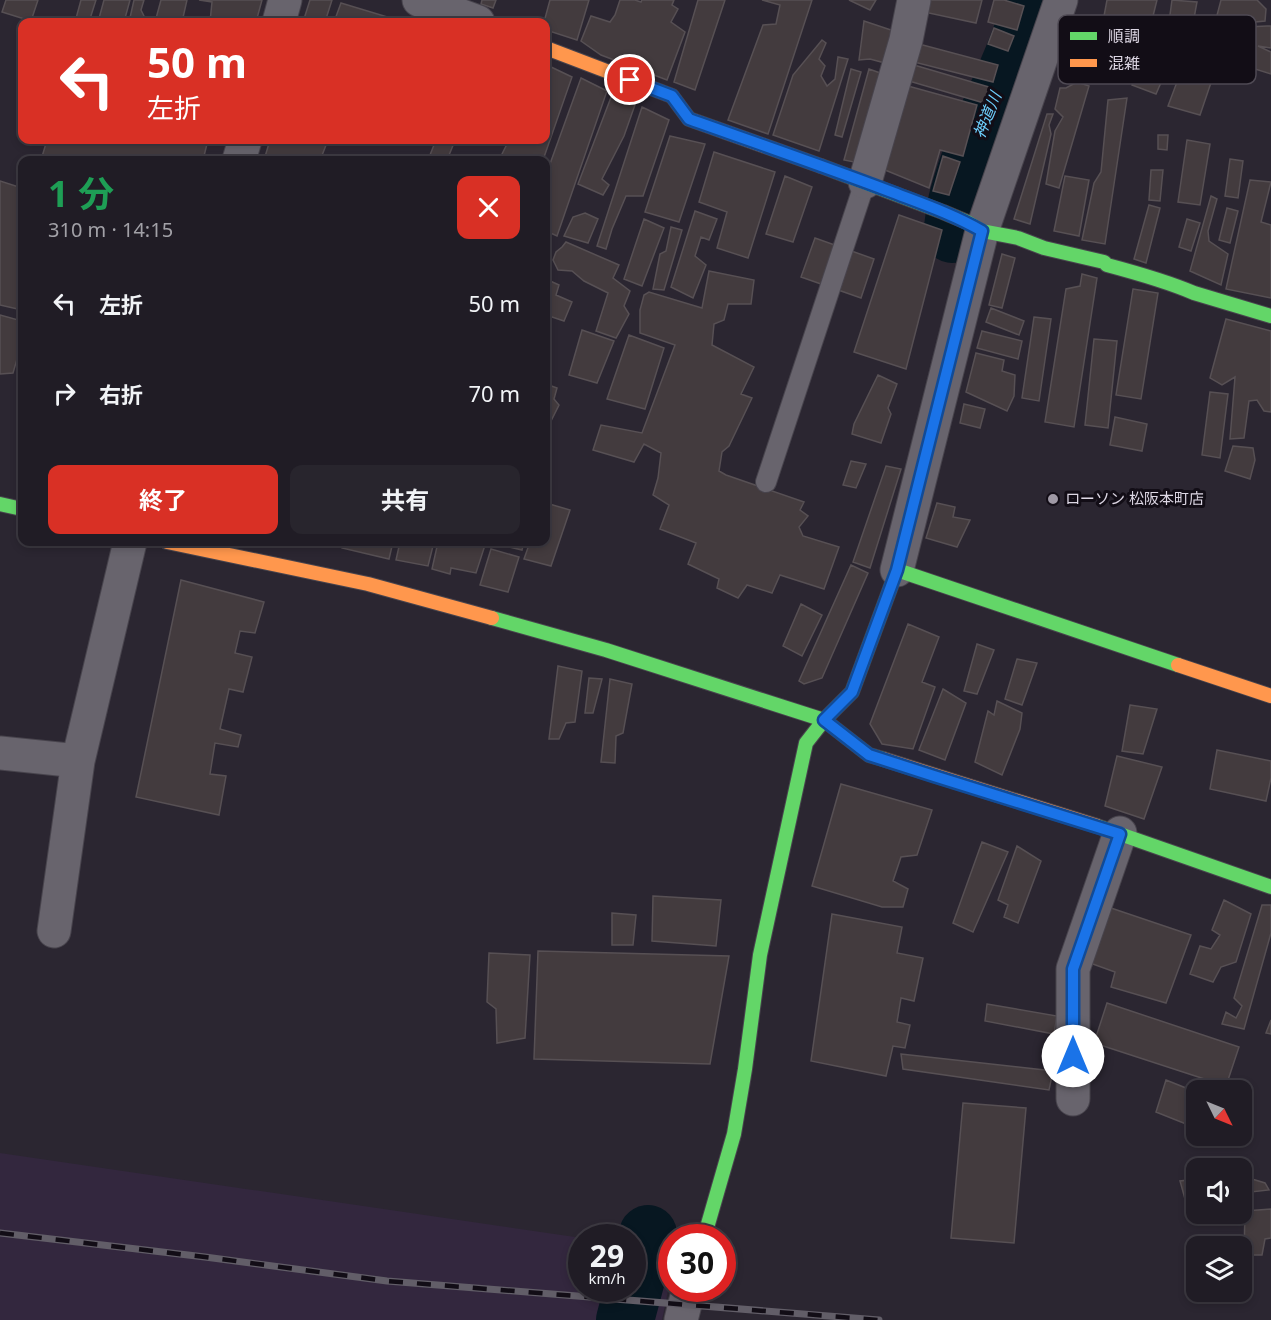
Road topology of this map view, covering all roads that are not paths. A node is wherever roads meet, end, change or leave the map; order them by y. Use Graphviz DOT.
graph roads {
  1 [pos="285,0"];
  2 [pos="419,0"];
  3 [pos="914,0"];
  4 [pos="1061,0"];
  5 [pos="280,18"];
  6 [pos="467,18"];
  7 [pos="550,50"];
  8 [pos="865,182"];
  9 [pos="974,226"];
  10 [pos="1271,316"];
  11 [pos="766,482"];
  12 [pos="0,504"];
  13 [pos="18,508"];
  14 [pos="129,546"];
  15 [pos="186,546"];
  16 [pos="897,570"];
  17 [pos="1271,696"];
  18 [pos="824,720"];
  19 [pos="0,753"];
  20 [pos="78,761"];
  21 [pos="1120,834"];
  22 [pos="1271,887"];
  23 [pos="54,932"];
  24 [pos="1073,1099"];
  25 [pos="708,1224"];
  26 [pos="686,1302"];
  27 [pos="681,1320"];
  1 -- 5 [label="street"];
  2 -- 6 [label="street"];
  3 -- 8 [label="street"];
  4 -- 9 [label="street"];
  7 -- 8 [label="street"];
  8 -- 9 [label="street"];
  8 -- 11 [label="lane"];
  9 -- 10 [label="street"];
  9 -- 16 [label="street"];
  12 -- 13 [label="street"];
  14 -- 20 [label="street"];
  15 -- 18 [label="street"];
  16 -- 17 [label="street"];
  16 -- 18 [label="street"];
  18 -- 21 [label="street"];
  18 -- 25 [label="street"];
  19 -- 20 [label="street"];
  20 -- 23 [label="street"];
  21 -- 22 [label="street"];
  21 -- 24 [label="street"];
  26 -- 27 [label="street"];
}
